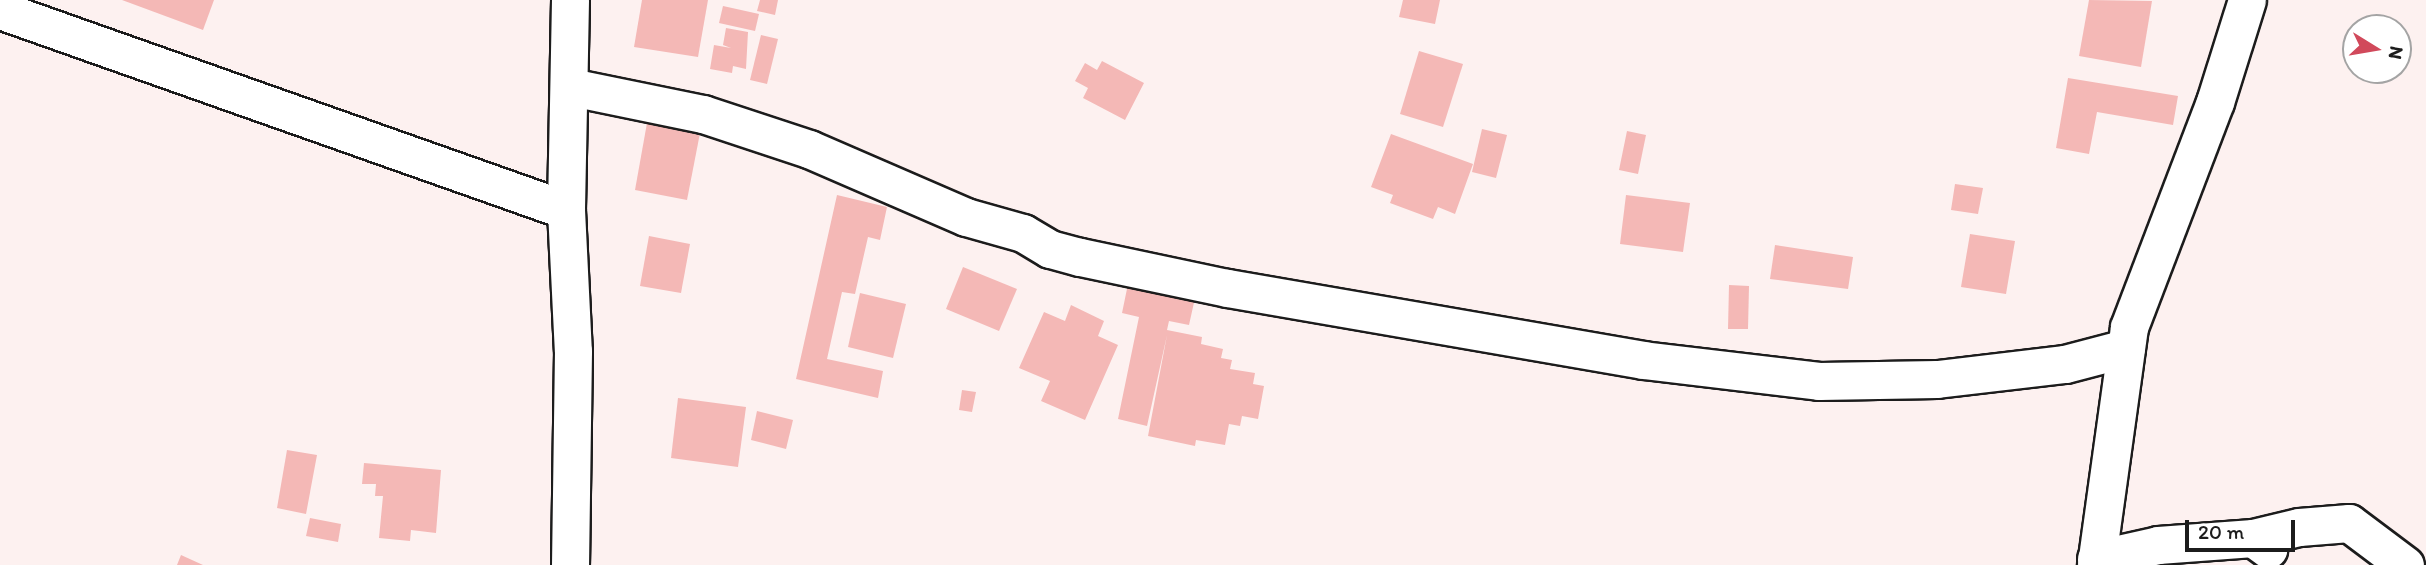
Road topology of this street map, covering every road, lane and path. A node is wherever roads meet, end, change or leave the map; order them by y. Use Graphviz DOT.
graph roads {
  1 [pos="570,0"];
  2 [pos="2247,0"];
  3 [pos="0,10"];
  4 [pos="571,87"];
  5 [pos="566,210"];
  6 [pos="2126,348"];
  7 [pos="2096,562"];
  8 [pos="570,565"];
  9 [pos="2405,565"];
  1 -- 4 [label="street"];
  2 -- 6 [label="street"];
  3 -- 5 [label="street"];
  4 -- 5 [label="street"];
  4 -- 6 [label="street"];
  5 -- 8 [label="street"];
  6 -- 7 [label="street"];
  7 -- 9 [label="street"];
}
